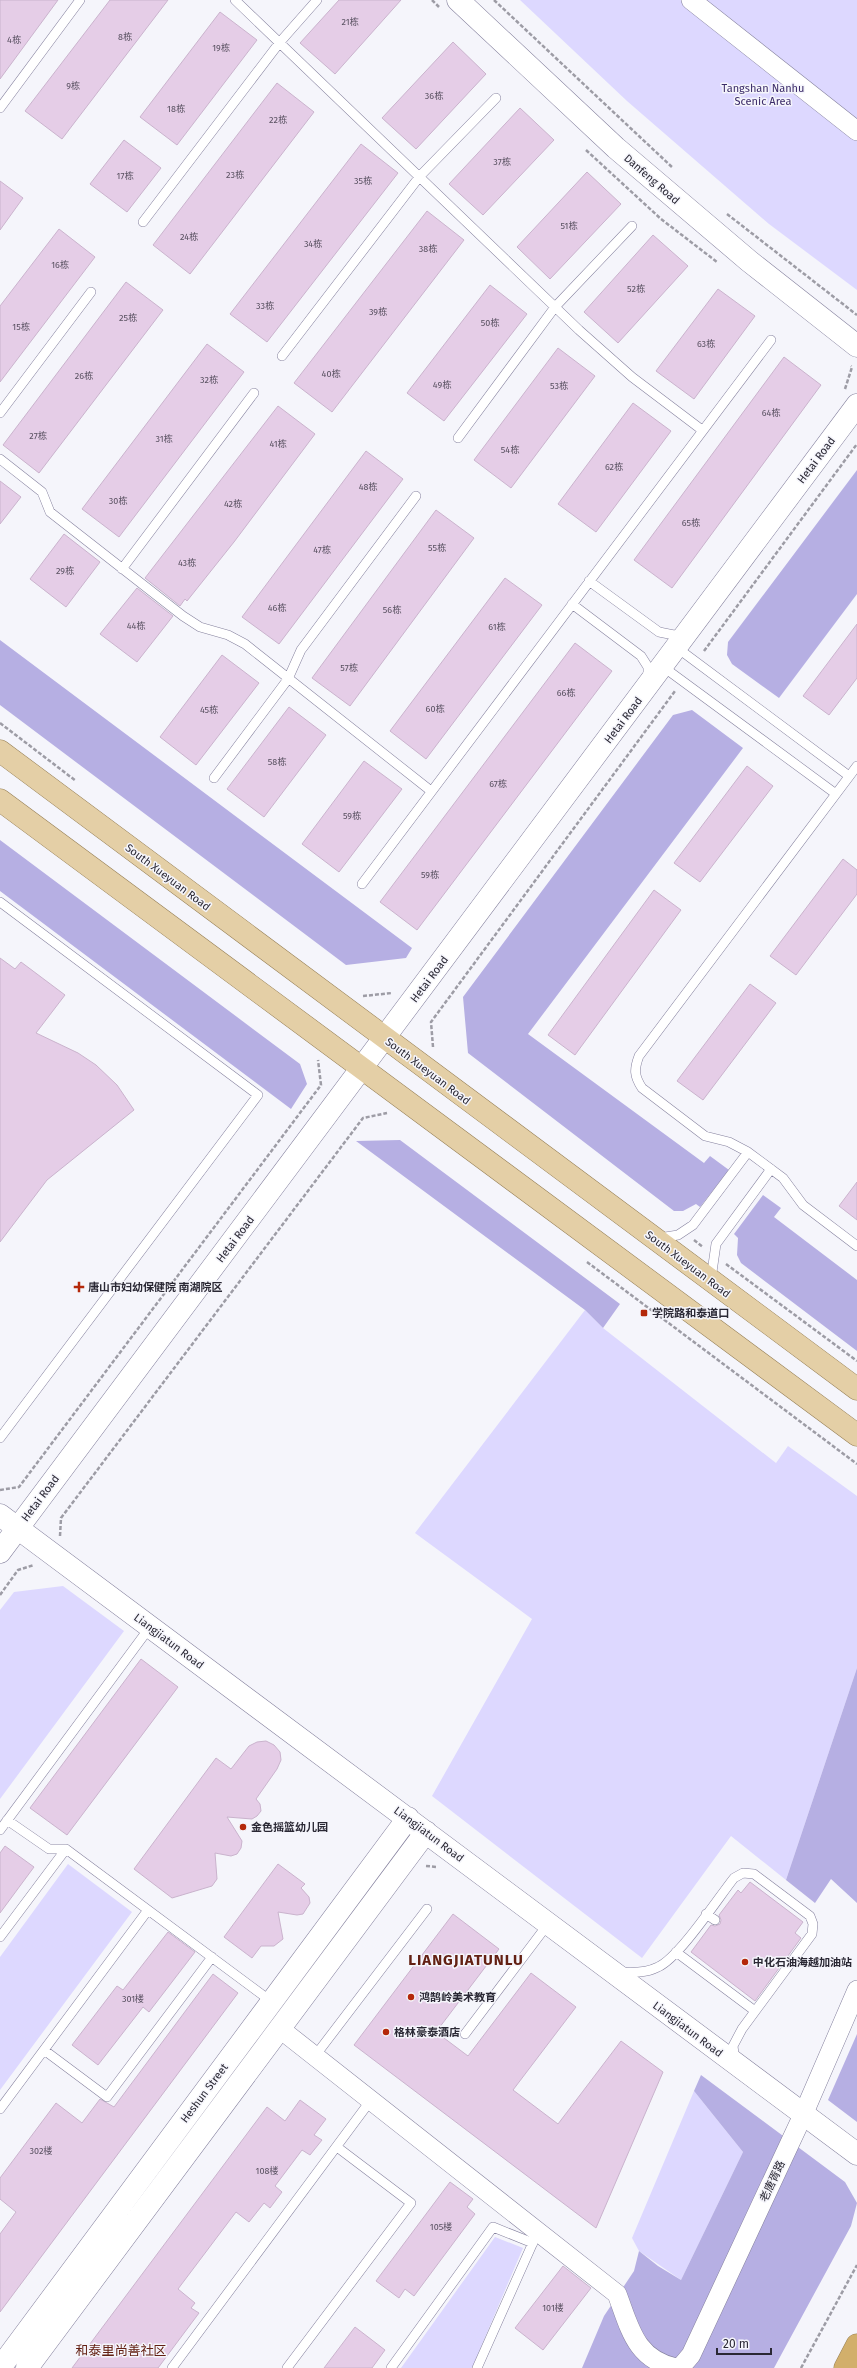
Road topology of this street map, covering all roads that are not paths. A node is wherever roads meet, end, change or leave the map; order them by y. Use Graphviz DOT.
graph roads {
  1 [pos="80,0"];
  2 [pos="235,0"];
  3 [pos="317,0"];
  4 [pos="691,0"];
  5 [pos="450,5"];
  6 [pos="280,42"];
  7 [pos="496,98"];
  8 [pos="0,108"];
  9 [pos="857,131"];
  10 [pos="420,176"];
  11 [pos="142,222"];
  12 [pos="632,226"];
  13 [pos="91,292"];
  14 [pos="556,307"];
  15 [pos="771,340"];
  16 [pos="852,354"];
  17 [pos="282,356"];
  18 [pos="254,393"];
  19 [pos="849,400"];
  20 [pos="0,413"];
  21 [pos="702,430"];
  22 [pos="458,438"];
  23 [pos="0,459"];
  24 [pos="416,496"];
  25 [pos="122,569"];
  26 [pos="588,581"];
  27 [pos="572,604"];
  28 [pos="682,641"];
  29 [pos="662,666"];
  30 [pos="288,678"];
  31 [pos="648,685"];
  32 [pos="0,751"];
  33 [pos="857,766"];
  34 [pos="849,776"];
  35 [pos="214,778"];
  36 [pos="431,791"];
  37 [pos="836,794"];
  38 [pos="0,800"];
  39 [pos="362,884"];
  40 [pos="0,902"];
  41 [pos="385,1038"];
  42 [pos="362,1069"];
  43 [pos="748,1152"];
  44 [pos="771,1169"];
  45 [pos="655,1239"];
  46 [pos="857,1246"];
  47 [pos="711,1280"];
  48 [pos="857,1389"];
  49 [pos="857,1435"];
  50 [pos="0,1438"];
  51 [pos="0,1516"];
  52 [pos="17,1528"];
  53 [pos="0,1552"];
  54 [pos="150,1627"];
  55 [pos="408,1818"];
  56 [pos="7,1820"];
  57 [pos="0,1830"];
  58 [pos="426,1832"];
  59 [pos="66,1848"];
  60 [pos="427,1909"];
  61 [pos="148,1910"];
  62 [pos="706,1914"];
  63 [pos="715,1920"];
  64 [pos="548,1924"];
  65 [pos="0,1937"];
  66 [pos="676,1952"];
  67 [pos="212,1957"];
  68 [pos="610,1971"];
  69 [pos="857,1990"];
  70 [pos="272,2002"];
  71 [pos="755,2011"];
  72 [pos="279,2028"];
  73 [pos="465,2034"];
  74 [pos="44,2050"];
  75 [pos="314,2056"];
  76 [pos="735,2064"];
  77 [pos="371,2100"];
  78 [pos="0,2109"];
  79 [pos="803,2115"];
  80 [pos="336,2147"];
  81 [pos="857,2154"];
  82 [pos="536,2237"];
  83 [pos="857,2345"];
  84 [pos="0,2368"];
  85 [pos="27,2368"];
  86 [pos="172,2368"];
  87 [pos="288,2368"];
  88 [pos="391,2368"];
  89 [pos="477,2368"];
  90 [pos="676,2368"];
  91 [pos="680,2368"];
  92 [pos="845,2368"];
  1 -- 8 [label="lane"];
  2 -- 6 [label="lane"];
  3 -- 6 [label="lane"];
  4 -- 9 [label="street"];
  5 -- 16 [label="street, Danfeng Road"];
  6 -- 10 [label="lane"];
  6 -- 11 [label="lane"];
  7 -- 10 [label="lane"];
  10 -- 14 [label="lane"];
  10 -- 17 [label="lane"];
  12 -- 14 [label="lane"];
  13 -- 20 [label="lane"];
  14 -- 21 [label="lane"];
  14 -- 22 [label="lane"];
  15 -- 21 [label="lane"];
  18 -- 25 [label="lane"];
  19 -- 28 [label="street, Hetai Road"];
  21 -- 26 [label="lane"];
  23 -- 25 [label="lane"];
  24 -- 30 [label="lane"];
  25 -- 30 [label="lane"];
  26 -- 27 [label="lane"];
  26 -- 28 [label="lane"];
  27 -- 31 [label="lane"];
  27 -- 36 [label="lane"];
  28 -- 29 [label="street, Hetai Road"];
  28 -- 34 [label="lane"];
  29 -- 31 [label="street, Hetai Road"];
  29 -- 37 [label="lane"];
  30 -- 35 [label="lane"];
  30 -- 36 [label="lane"];
  31 -- 41 [label="street, Hetai Road"];
  32 -- 41 [label="main road, South Xueyuan Road"];
  33 -- 34 [label="lane"];
  34 -- 37 [label="lane"];
  36 -- 39 [label="lane"];
  37 -- 43 [label="lane"];
  38 -- 42 [label="main road"];
  40 -- 50 [label="lane"];
  41 -- 42 [label="street, Hetai Road"];
  41 -- 45 [label="main road, South Xueyuan Road"];
  42 -- 49 [label="main road"];
  42 -- 52 [label="street, Hetai Road"];
  43 -- 44 [label="lane"];
  43 -- 45 [label="lane"];
  44 -- 46 [label="lane"];
  44 -- 47 [label="lane"];
  45 -- 47 [label="main road, South Xueyuan Road"];
  47 -- 48 [label="main road, South Xueyuan Road"];
  51 -- 52 [label="street, Liangjiatun Road"];
  52 -- 53 [label="street, Hetai Road"];
  52 -- 54 [label="street, Liangjiatun Road"];
  54 -- 55 [label="street, Liangjiatun Road"];
  54 -- 56 [label="lane"];
  55 -- 58 [label="street, Liangjiatun Road"];
  55 -- 70 [label="street, Heshun Street"];
  56 -- 57 [label="lane"];
  56 -- 59 [label="lane"];
  58 -- 64 [label="street, Liangjiatun Road"];
  58 -- 72 [label="street, Heshun Street"];
  59 -- 61 [label="lane"];
  59 -- 65 [label="lane"];
  60 -- 75 [label="lane"];
  61 -- 67 [label="lane"];
  61 -- 74 [label="lane"];
  62 -- 63 [label="lane"];
  62 -- 66 [label="lane"];
  62 -- 71 [label="lane"];
  64 -- 68 [label="street, Liangjiatun Road"];
  64 -- 73 [label="lane"];
  66 -- 68 [label="lane"];
  66 -- 71 [label="lane"];
  67 -- 70 [label="lane"];
  67 -- 74 [label="lane"];
  68 -- 76 [label="street, Liangjiatun Road"];
  69 -- 79 [label="street, 老唐胥路"];
  70 -- 84 [label="street, Heshun Street"];
  71 -- 76 [label="lane"];
  72 -- 75 [label="street"];
  72 -- 85 [label="street, Heshun Street"];
  74 -- 78 [label="lane"];
  75 -- 77 [label="street"];
  76 -- 79 [label="street, Liangjiatun Road"];
  77 -- 80 [label="lane"];
  77 -- 82 [label="street"];
  79 -- 81 [label="street, Liangjiatun Road"];
  79 -- 91 [label="street, 老唐胥路"];
  80 -- 86 [label="lane"];
  80 -- 87 [label="lane"];
  82 -- 88 [label="lane"];
  82 -- 89 [label="lane"];
  82 -- 90 [label="street"];
  83 -- 92 [label="highway"];
}
